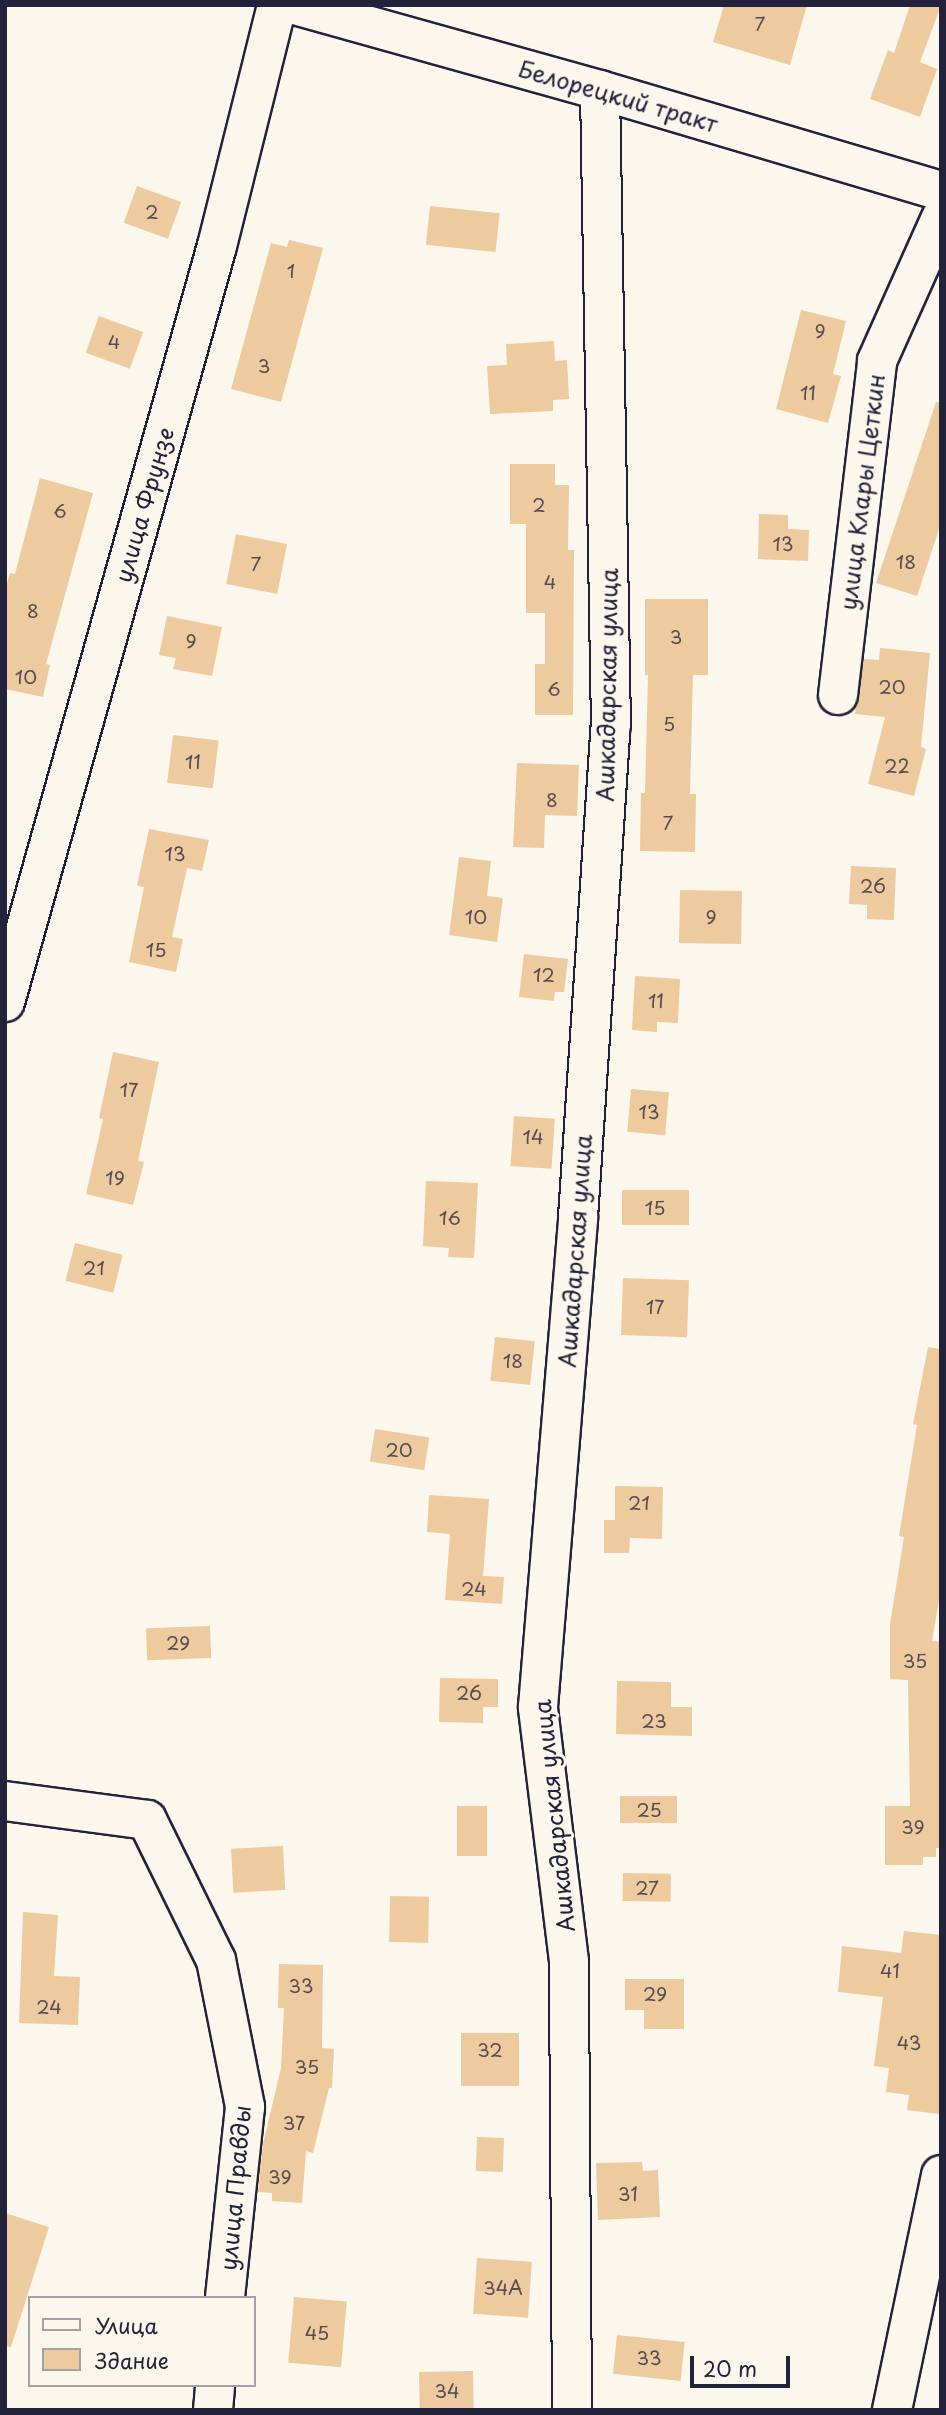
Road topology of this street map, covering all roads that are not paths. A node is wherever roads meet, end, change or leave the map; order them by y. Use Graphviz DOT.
graph roads {
  1 [pos="277,5"];
  2 [pos="295,5"];
  3 [pos="600,90"];
  4 [pos="941,191"];
  5 [pos="941,218"];
  6 [pos="838,695"];
  7 [pos="5,1002"];
  8 [pos="5,1801"];
  9 [pos="941,2175"];
  10 [pos="225,2296"];
  11 [pos="215,2387"];
  12 [pos="213,2410"];
  13 [pos="572,2410"];
  14 [pos="892,2410"];
  1 -- 7 [label="street, улица Фрунзе"];
  2 -- 3 [label="street, Белорецкий тракт"];
  3 -- 4 [label="street, Белорецкий тракт"];
  3 -- 13 [label="street, Ашкадарская улица"];
  5 -- 6 [label="street, улица Клары Цеткин"];
  8 -- 10 [label="street, улица Правды"];
  9 -- 14 [label="street"];
  11 -- 12 [label="street"];
}
